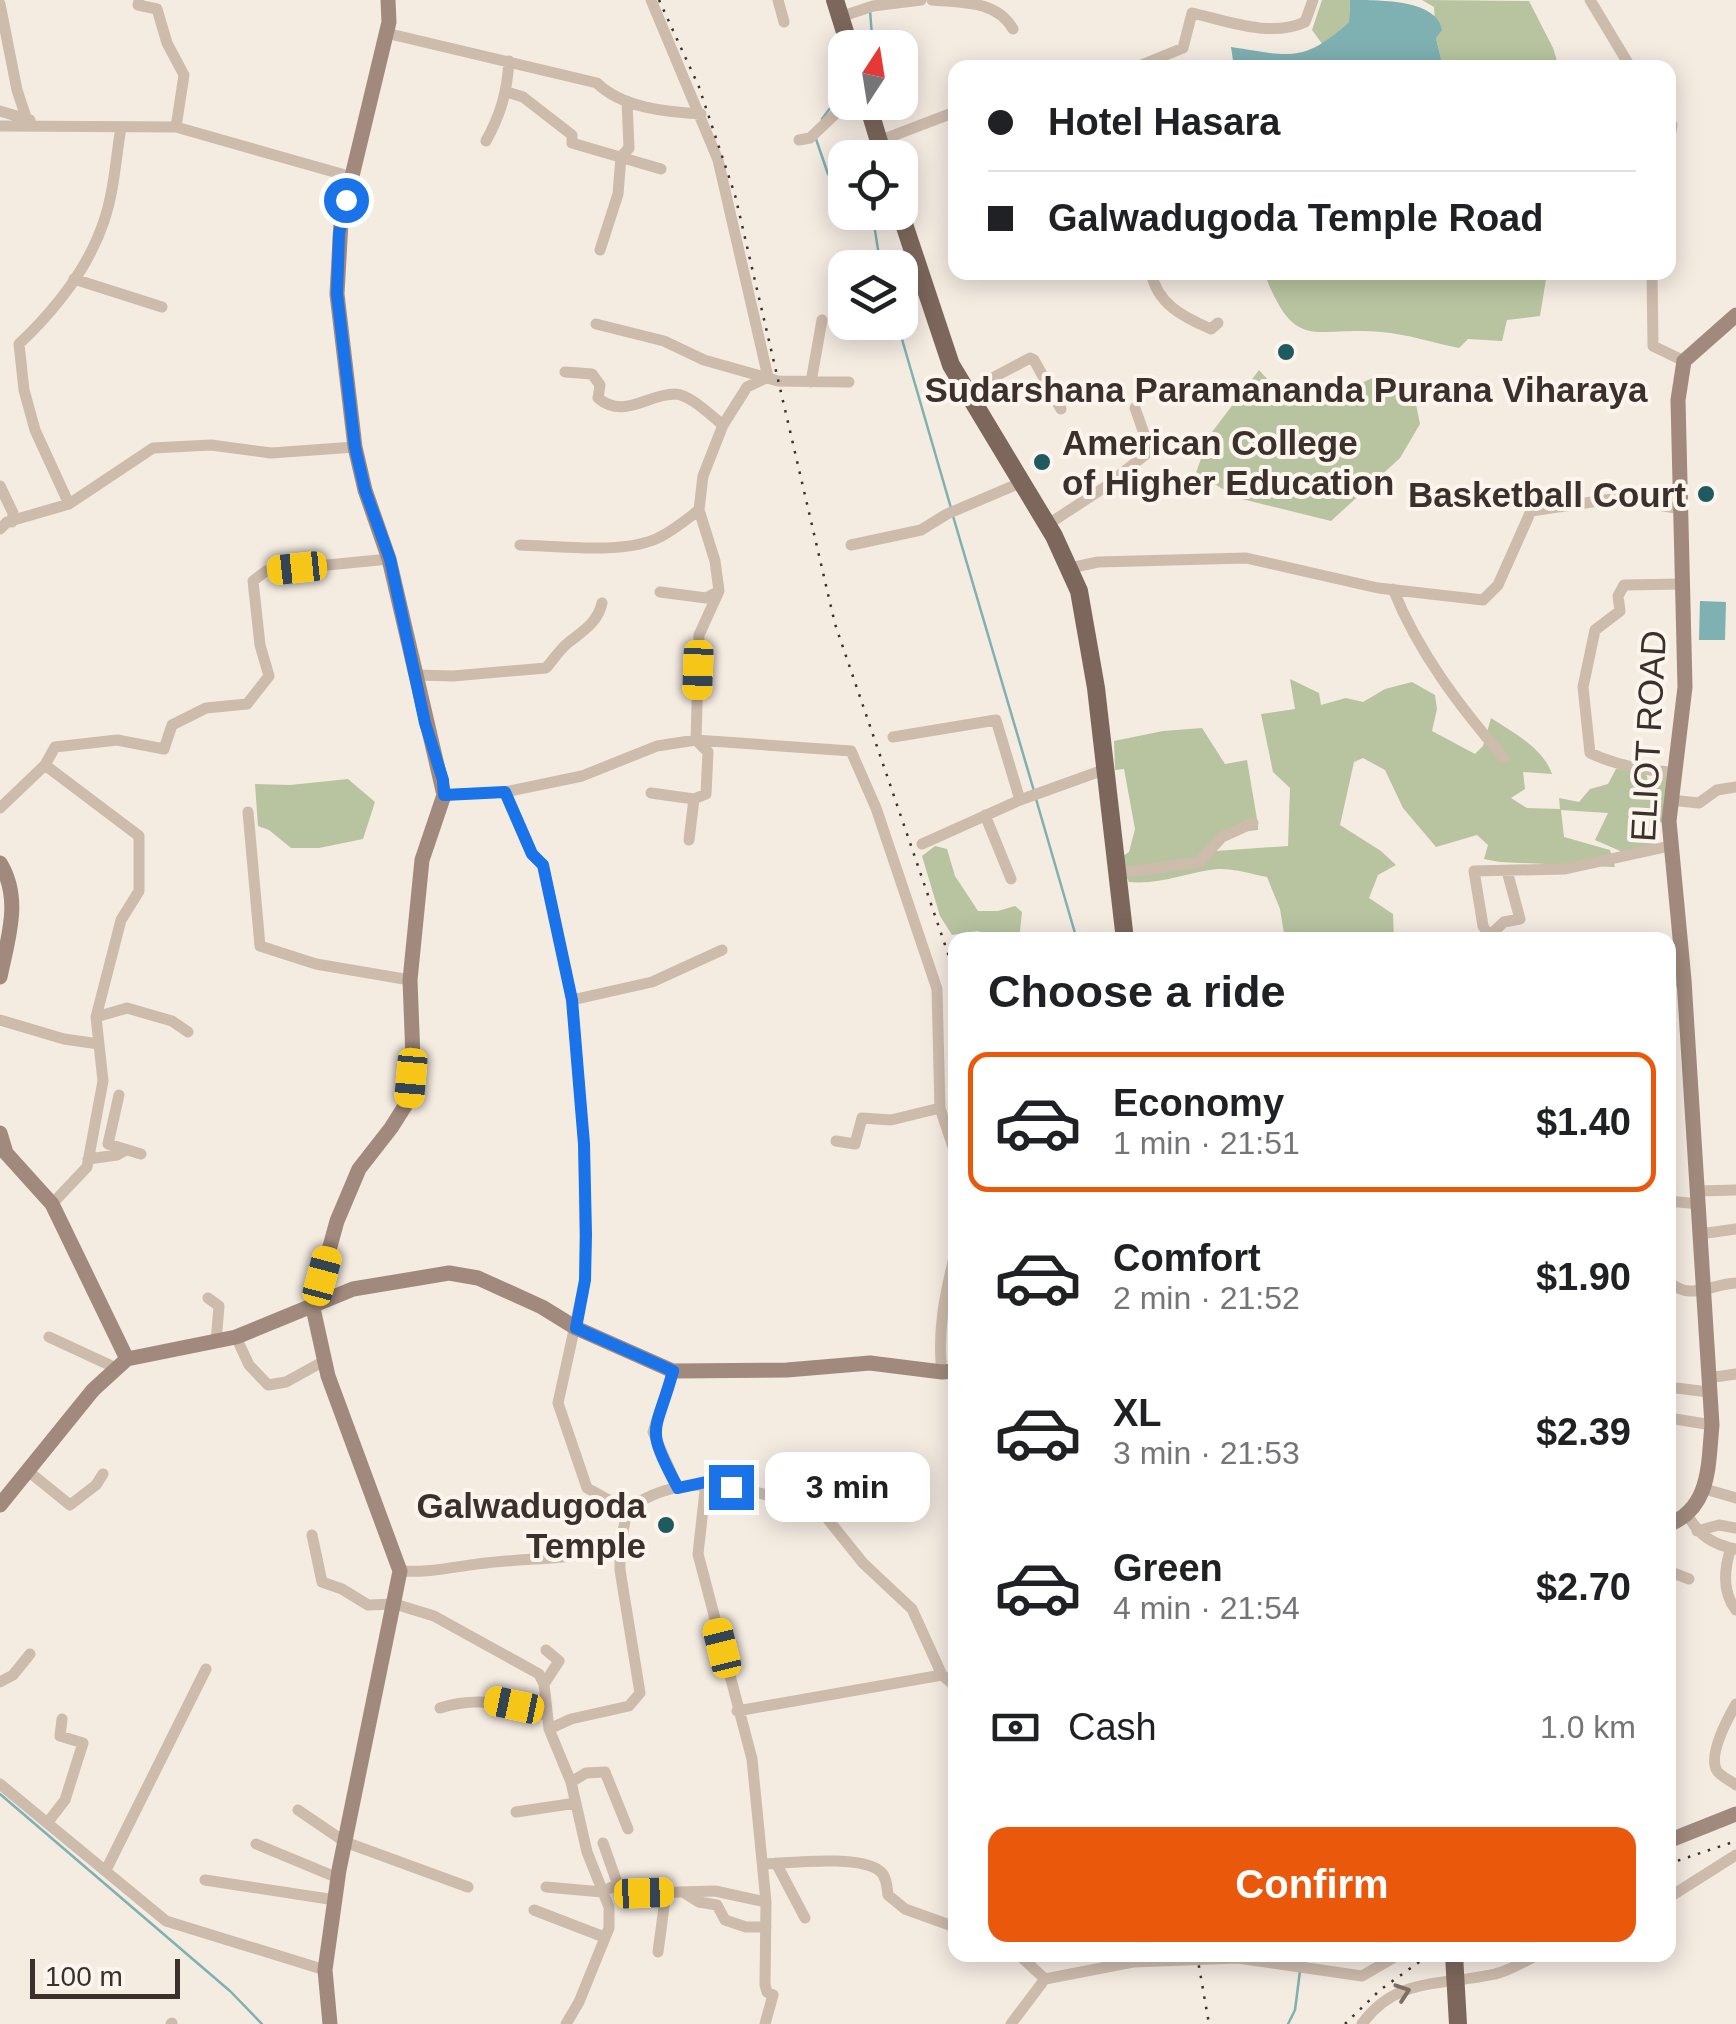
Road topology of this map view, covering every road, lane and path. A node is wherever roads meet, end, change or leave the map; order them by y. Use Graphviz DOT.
graph roads {
  1 [pos="139,0"];
  2 [pos="388,0"];
  3 [pos="651,0"];
  4 [pos="778,0"];
  5 [pos="921,0"];
  6 [pos="932,0"];
  7 [pos="1312,0"];
  8 [pos="1590,0"];
  9 [pos="978,2"];
  10 [pos="0,4"];
  11 [pos="838,9"];
  12 [pos="784,22"];
  13 [pos="1012,29"];
  14 [pos="386,33"];
  15 [pos="1154,60"];
  16 [pos="1626,60"];
  17 [pos="509,61"];
  18 [pos="507,92"];
  19 [pos="626,101"];
  20 [pos="0,111"];
  21 [pos="701,114"];
  22 [pos="948,116"];
  23 [pos="828,119"];
  24 [pos="26,120"];
  25 [pos="0,126"];
  26 [pos="104,126"];
  27 [pos="121,127"];
  28 [pos="176,128"];
  29 [pos="809,136"];
  30 [pos="900,140"];
  31 [pos="486,141"];
  32 [pos="622,156"];
  33 [pos="661,169"];
  34 [pos="352,177"];
  35 [pos="906,230"];
  36 [pos="600,250"];
  37 [pos="74,279"];
  38 [pos="1152,280"];
  39 [pos="1652,280"];
  40 [pos="162,307"];
  41 [pos="1736,315"];
  42 [pos="822,320"];
  43 [pos="1218,323"];
  44 [pos="596,324"];
  45 [pos="1684,361"];
  46 [pos="565,372"];
  47 [pos="768,377"];
  48 [pos="811,382"];
  49 [pos="849,382"];
  50 [pos="966,392"];
  51 [pos="1135,408"];
  52 [pos="1062,409"];
  53 [pos="723,424"];
  54 [pos="1179,442"];
  55 [pos="355,447"];
  56 [pos="1145,454"];
  57 [pos="1020,483"];
  58 [pos="0,486"];
  59 [pos="69,504"];
  60 [pos="1680,509"];
  61 [pos="699,510"];
  62 [pos="12,522"];
  63 [pos="1047,526"];
  64 [pos="0,529"];
  65 [pos="520,545"];
  66 [pos="851,545"];
  67 [pos="390,559"];
  68 [pos="1070,568"];
  69 [pos="1684,584"];
  70 [pos="1393,589"];
  71 [pos="660,592"];
  72 [pos="719,592"];
  73 [pos="602,604"];
  74 [pos="416,675"];
  75 [pos="894,737"];
  76 [pos="696,740"];
  77 [pos="1504,758"];
  78 [pos="45,765"];
  79 [pos="1106,769"];
  80 [pos="1675,772"];
  81 [pos="1736,787"];
  82 [pos="505,792"];
  83 [pos="650,793"];
  84 [pos="444,795"];
  85 [pos="694,799"];
  86 [pos="1020,800"];
  87 [pos="1670,800"];
  88 [pos="0,808"];
  89 [pos="248,812"];
  90 [pos="985,815"];
  91 [pos="1253,823"];
  92 [pos="689,840"];
  93 [pos="922,844"];
  94 [pos="1670,846"];
  95 [pos="0,863"];
  96 [pos="1507,871"];
  97 [pos="1116,872"];
  98 [pos="1011,879"];
  99 [pos="1123,932"];
  100 [pos="1486,932"];
  101 [pos="1495,932"];
  102 [pos="1674,932"];
  103 [pos="722,950"];
  104 [pos="0,977"];
  105 [pos="410,980"];
  106 [pos="1676,981"];
  107 [pos="572,1000"];
  108 [pos="96,1017"];
  109 [pos="0,1020"];
  110 [pos="188,1032"];
  111 [pos="99,1044"];
  112 [pos="119,1095"];
  113 [pos="940,1108"];
  114 [pos="948,1132"];
  115 [pos="0,1134"];
  116 [pos="836,1141"];
  117 [pos="126,1150"];
  118 [pos="3,1152"];
  119 [pos="141,1154"];
  120 [pos="88,1159"];
  121 [pos="1736,1190"];
  122 [pos="1699,1198"];
  123 [pos="1676,1200"];
  124 [pos="52,1204"];
  125 [pos="1736,1228"];
  126 [pos="1700,1234"];
  127 [pos="948,1283"];
  128 [pos="1736,1283"];
  129 [pos="1676,1289"];
  130 [pos="1704,1290"];
  131 [pos="208,1298"];
  132 [pos="313,1308"];
  133 [pos="576,1328"];
  134 [pos="49,1337"];
  135 [pos="236,1337"];
  136 [pos="216,1342"];
  137 [pos="324,1362"];
  138 [pos="121,1364"];
  139 [pos="673,1371"];
  140 [pos="948,1372"];
  141 [pos="1736,1374"];
  142 [pos="1679,1384"];
  143 [pos="1709,1385"];
  144 [pos="1676,1418"];
  145 [pos="1712,1425"];
  146 [pos="28,1471"];
  147 [pos="102,1474"];
  148 [pos="706,1482"];
  149 [pos="678,1488"];
  150 [pos="1705,1489"];
  151 [pos="1736,1498"];
  152 [pos="0,1506"];
  153 [pos="627,1510"];
  154 [pos="1688,1516"];
  155 [pos="1676,1521"];
  156 [pos="1736,1528"];
  157 [pos="1697,1532"];
  158 [pos="312,1535"];
  159 [pos="620,1548"];
  160 [pos="1734,1548"];
  161 [pos="400,1571"];
  162 [pos="1676,1574"];
  163 [pos="1689,1579"];
  164 [pos="395,1604"];
  165 [pos="1736,1610"];
  166 [pos="546,1650"];
  167 [pos="30,1654"];
  168 [pos="206,1668"];
  169 [pos="942,1675"];
  170 [pos="948,1680"];
  171 [pos="0,1682"];
  172 [pos="544,1684"];
  173 [pos="1736,1704"];
  174 [pos="440,1708"];
  175 [pos="737,1711"];
  176 [pos="545,1715"];
  177 [pos="62,1719"];
  178 [pos="549,1729"];
  179 [pos="571,1782"];
  180 [pos="0,1784"];
  181 [pos="1736,1785"];
  182 [pos="576,1803"];
  183 [pos="298,1810"];
  184 [pos="516,1812"];
  185 [pos="1736,1814"];
  186 [pos="48,1822"];
  187 [pos="628,1828"];
  188 [pos="1676,1838"];
  189 [pos="345,1842"];
  190 [pos="603,1842"];
  191 [pos="256,1844"];
  192 [pos="1736,1854"];
  193 [pos="770,1864"];
  194 [pos="106,1870"];
  195 [pos="338,1878"];
  196 [pos="206,1880"];
  197 [pos="546,1886"];
  198 [pos="468,1887"];
  199 [pos="619,1888"];
  200 [pos="602,1892"];
  201 [pos="666,1892"];
  202 [pos="683,1892"];
  203 [pos="1676,1893"];
  204 [pos="334,1900"];
  205 [pos="766,1902"];
  206 [pos="534,1910"];
  207 [pos="806,1918"];
  208 [pos="948,1925"];
  209 [pos="766,1926"];
  210 [pos="604,1936"];
  211 [pos="658,1952"];
  212 [pos="1027,1962"];
  213 [pos="1115,1962"];
  214 [pos="1265,1962"];
  215 [pos="1386,1962"];
  216 [pos="1455,1962"];
  217 [pos="1524,1962"];
  218 [pos="324,1970"];
  219 [pos="1045,1979"];
  220 [pos="1456,1981"];
  221 [pos="330,2024"];
  222 [pos="566,2024"];
  223 [pos="765,2024"];
  224 [pos="1011,2024"];
  225 [pos="1362,2024"];
  226 [pos="1458,2024"];
  1 -- 28 [label="street"];
  2 -- 14 [label="street"];
  3 -- 21 [label="street"];
  4 -- 12 [label="street"];
  5 -- 11 [label="street"];
  6 -- 9 [label="street"];
  7 -- 15 [label="street"];
  8 -- 16 [label="street"];
  9 -- 13 [label="street"];
  10 -- 24 [label="street"];
  14 -- 17 [label="street"];
  14 -- 34 [label="street"];
  17 -- 18 [label="street"];
  17 -- 19 [label="street"];
  18 -- 31 [label="street"];
  18 -- 32 [label="street"];
  19 -- 21 [label="street"];
  19 -- 32 [label="street"];
  20 -- 24 [label="street"];
  21 -- 47 [label="street"];
  22 -- 30 [label="street"];
  23 -- 29 [label="street"];
  24 -- 26 [label="street"];
  25 -- 26 [label="street"];
  26 -- 27 [label="street"];
  27 -- 28 [label="street"];
  27 -- 37 [label="street"];
  28 -- 34 [label="street"];
  32 -- 33 [label="street"];
  32 -- 36 [label="street"];
  34 -- 55 [label="street"];
  35 -- 50 [label="main road"];
  37 -- 40 [label="street"];
  37 -- 59 [label="street"];
  38 -- 43 [label="street"];
  39 -- 45 [label="street"];
  41 -- 45 [label="street"];
  42 -- 48 [label="street"];
  44 -- 47 [label="street"];
  45 -- 60 [label="street, ELIOT ROAD"];
  46 -- 53 [label="street"];
  47 -- 48 [label="street"];
  47 -- 53 [label="street"];
  48 -- 49 [label="street"];
  50 -- 52 [label="street"];
  50 -- 57 [label="main road"];
  51 -- 56 [label="street"];
  53 -- 61 [label="street"];
  54 -- 56 [label="street"];
  55 -- 59 [label="street"];
  55 -- 67 [label="street"];
  56 -- 63 [label="street"];
  57 -- 63 [label="main road"];
  57 -- 66 [label="street"];
  58 -- 62 [label="street"];
  59 -- 62 [label="street"];
  60 -- 69 [label="street, ELIOT ROAD"];
  60 -- 70 [label="street"];
  61 -- 65 [label="street"];
  61 -- 72 [label="street"];
  62 -- 64 [label="street"];
  63 -- 68 [label="main road"];
  67 -- 74 [label="street"];
  67 -- 78 [label="street"];
  68 -- 70 [label="street"];
  68 -- 79 [label="main road"];
  69 -- 80 [label="street, ELIOT ROAD"];
  69 -- 80 [label="street"];
  70 -- 77 [label="street"];
  71 -- 72 [label="street"];
  72 -- 76 [label="street"];
  73 -- 74 [label="street"];
  74 -- 84 [label="street"];
  75 -- 86 [label="street"];
  76 -- 82 [label="street"];
  76 -- 85 [label="street"];
  76 -- 113 [label="street"];
  78 -- 88 [label="street"];
  78 -- 108 [label="street"];
  79 -- 86 [label="street"];
  79 -- 97 [label="main road"];
  80 -- 87 [label="street, ELIOT ROAD"];
  81 -- 87 [label="street"];
  82 -- 84 [label="street"];
  82 -- 107 [label="street"];
  83 -- 85 [label="street"];
  84 -- 105 [label="street"];
  85 -- 92 [label="street"];
  86 -- 90 [label="street"];
  87 -- 94 [label="street, ELIOT ROAD"];
  89 -- 105 [label="street"];
  90 -- 93 [label="street"];
  90 -- 98 [label="street"];
  91 -- 97 [label="street"];
  94 -- 96 [label="street"];
  94 -- 102 [label="street, ELIOT ROAD"];
  95 -- 104 [label="street"];
  96 -- 100 [label="street"];
  96 -- 101 [label="street"];
  97 -- 99 [label="main road"];
  103 -- 107 [label="street"];
  105 -- 132 [label="street"];
  106 -- 122 [label="street, ELIOT ROAD"];
  107 -- 133 [label="street"];
  108 -- 110 [label="street"];
  108 -- 111 [label="street"];
  109 -- 111 [label="street"];
  111 -- 120 [label="street"];
  112 -- 117 [label="street"];
  113 -- 114 [label="street"];
  113 -- 116 [label="street"];
  115 -- 118 [label="street"];
  117 -- 119 [label="street"];
  117 -- 120 [label="street"];
  118 -- 124 [label="street"];
  120 -- 124 [label="street"];
  121 -- 122 [label="street"];
  122 -- 123 [label="street"];
  122 -- 126 [label="street, ELIOT ROAD"];
  124 -- 138 [label="street"];
  125 -- 126 [label="street"];
  126 -- 130 [label="street, ELIOT ROAD"];
  127 -- 140 [label="street"];
  128 -- 130 [label="street"];
  129 -- 130 [label="street"];
  130 -- 143 [label="street, ELIOT ROAD"];
  131 -- 136 [label="street"];
  132 -- 133 [label="street"];
  132 -- 135 [label="street"];
  132 -- 137 [label="street"];
  133 -- 139 [label="street"];
  133 -- 153 [label="street"];
  134 -- 138 [label="street"];
  135 -- 136 [label="street"];
  135 -- 137 [label="street"];
  136 -- 138 [label="street"];
  137 -- 161 [label="street"];
  138 -- 146 [label="street"];
  139 -- 140 [label="street"];
  139 -- 149 [label="street"];
  141 -- 143 [label="street"];
  142 -- 143 [label="street"];
  143 -- 145 [label="street, ELIOT ROAD"];
  144 -- 145 [label="street"];
  145 -- 150 [label="street, ELIOT ROAD"];
  146 -- 147 [label="street"];
  146 -- 152 [label="street"];
  148 -- 149 [label="street"];
  148 -- 169 [label="street"];
  148 -- 175 [label="street"];
  149 -- 153 [label="street"];
  150 -- 151 [label="street"];
  150 -- 154 [label="street, ELIOT ROAD"];
  153 -- 159 [label="street"];
  154 -- 155 [label="street"];
  154 -- 157 [label="street"];
  156 -- 157 [label="street"];
  157 -- 160 [label="street"];
  158 -- 164 [label="street"];
  159 -- 161 [label="street"];
  159 -- 178 [label="street"];
  160 -- 165 [label="street"];
  161 -- 164 [label="street"];
  162 -- 163 [label="street"];
  164 -- 172 [label="street"];
  164 -- 189 [label="street"];
  166 -- 172 [label="street"];
  167 -- 171 [label="street"];
  168 -- 194 [label="street"];
  169 -- 170 [label="street"];
  169 -- 175 [label="street"];
  172 -- 176 [label="street"];
  173 -- 181 [label="street"];
  174 -- 176 [label="street"];
  175 -- 193 [label="street"];
  176 -- 178 [label="street"];
  177 -- 186 [label="street"];
  178 -- 179 [label="street"];
  179 -- 182 [label="street"];
  179 -- 187 [label="street"];
  180 -- 186 [label="street"];
  182 -- 184 [label="street"];
  182 -- 200 [label="street"];
  183 -- 189 [label="street"];
  185 -- 188 [label="street"];
  186 -- 194 [label="street"];
  189 -- 195 [label="street"];
  189 -- 198 [label="street"];
  190 -- 199 [label="street"];
  191 -- 195 [label="street"];
  192 -- 203 [label="street"];
  193 -- 205 [label="street"];
  193 -- 207 [label="street"];
  193 -- 208 [label="street"];
  194 -- 218 [label="street"];
  195 -- 204 [label="street"];
  196 -- 204 [label="street"];
  197 -- 200 [label="street"];
  199 -- 200 [label="street"];
  199 -- 201 [label="street"];
  200 -- 210 [label="street"];
  201 -- 202 [label="street"];
  201 -- 211 [label="street"];
  202 -- 205 [label="street"];
  202 -- 209 [label="street"];
  204 -- 218 [label="street"];
  205 -- 209 [label="street"];
  206 -- 210 [label="street"];
  209 -- 223 [label="street"];
  210 -- 222 [label="street"];
  212 -- 219 [label="street"];
  213 -- 219 [label="street"];
  214 -- 215 [label="street"];
  216 -- 220 [label="main road"];
  217 -- 220 [label="street"];
  218 -- 221 [label="street"];
  219 -- 224 [label="street"];
  225 -- 220 [label="street, one-way"];
  220 -- 226 [label="main road"];
}
